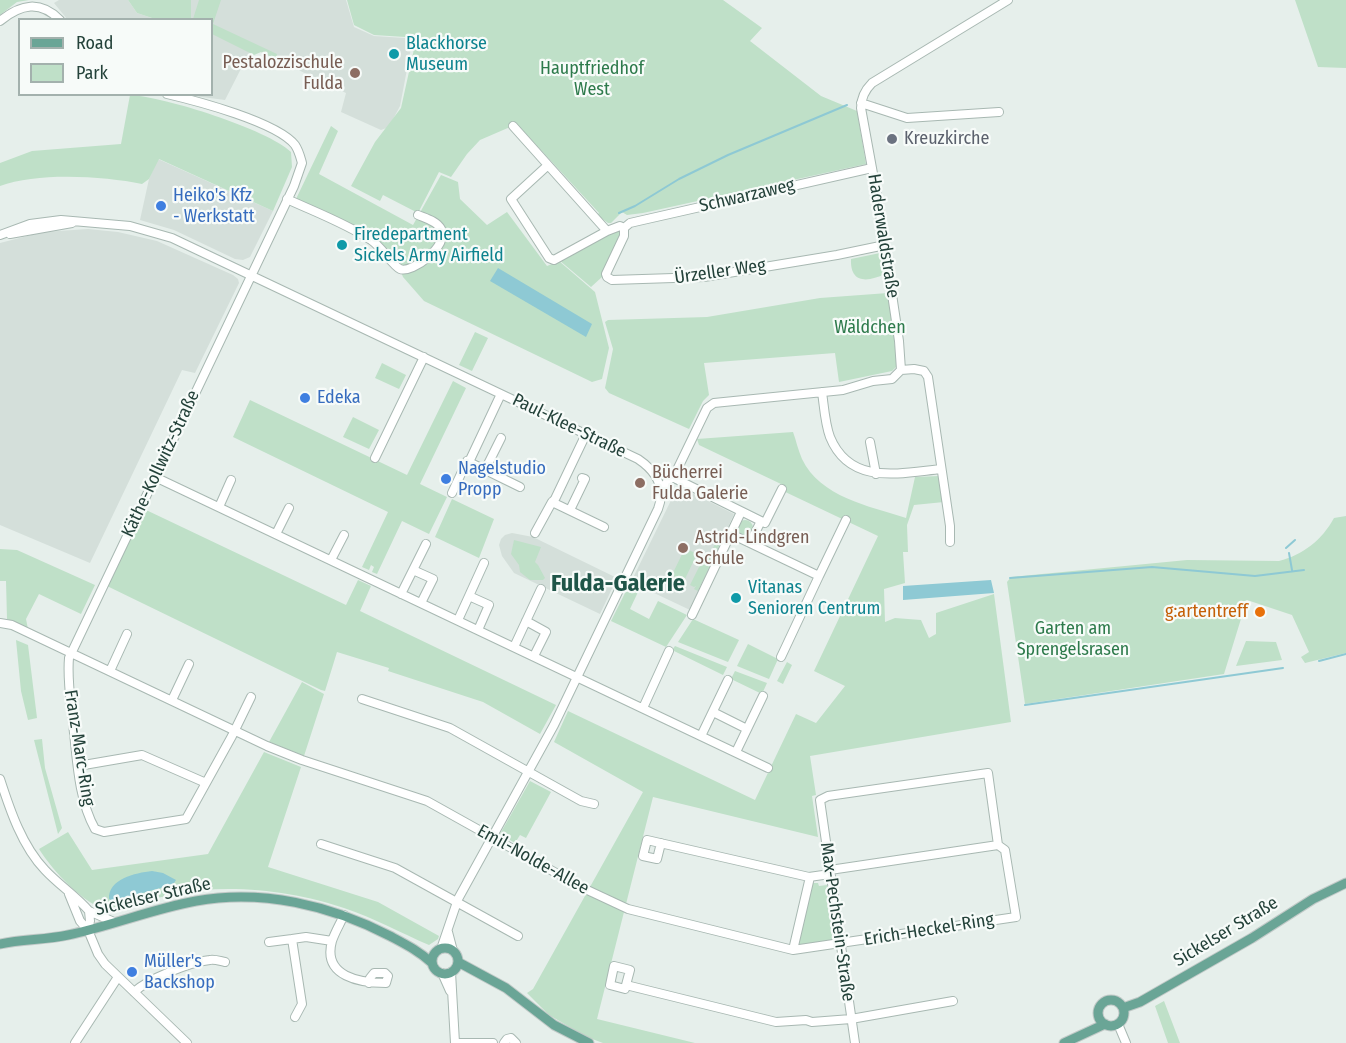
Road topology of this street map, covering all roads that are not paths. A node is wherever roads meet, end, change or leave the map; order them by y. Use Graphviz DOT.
graph roads {
  1 [pos="1008,0"];
  2 [pos="58,18"];
  3 [pos="0,21"];
  4 [pos="174,96"];
  5 [pos="861,103"];
  6 [pos="999,112"];
  7 [pos="513,126"];
  8 [pos="547,166"];
  9 [pos="872,168"];
  10 [pos="287,199"];
  11 [pos="418,215"];
  12 [pos="624,228"];
  13 [pos="607,231"];
  14 [pos="1,235"];
  15 [pos="885,245"];
  16 [pos="251,274"];
  17 [pos="424,357"];
  18 [pos="901,370"];
  19 [pos="822,392"];
  20 [pos="501,394"];
  21 [pos="586,434"];
  22 [pos="501,438"];
  23 [pos="870,442"];
  24 [pos="375,458"];
  25 [pos="469,462"];
  26 [pos="941,469"];
  27 [pos="485,470"];
  28 [pos="876,474"];
  29 [pos="155,477"];
  30 [pos="672,477"];
  31 [pos="582,478"];
  32 [pos="657,479"];
  33 [pos="231,480"];
  34 [pos="520,486"];
  35 [pos="661,489"];
  36 [pos="782,489"];
  37 [pos="452,493"];
  38 [pos="552,502"];
  39 [pos="219,507"];
  40 [pos="289,508"];
  41 [pos="570,510"];
  42 [pos="741,512"];
  43 [pos="846,520"];
  44 [pos="760,521"];
  45 [pos="604,527"];
  46 [pos="535,533"];
  47 [pos="276,534"];
  48 [pos="731,534"];
  49 [pos="344,535"];
  50 [pos="950,542"];
  51 [pos="750,543"];
  52 [pos="426,544"];
  53 [pos="331,560"];
  54 [pos="484,563"];
  55 [pos="413,570"];
  56 [pos="819,576"];
  57 [pos="541,590"];
  58 [pos="401,594"];
  59 [pos="469,596"];
  60 [pos="421,603"];
  61 [pos="692,615"];
  62 [pos="458,620"];
  63 [pos="526,621"];
  64 [pos="0,622"];
  65 [pos="478,630"];
  66 [pos="127,634"];
  67 [pos="514,647"];
  68 [pos="669,651"];
  69 [pos="71,653"];
  70 [pos="534,656"];
  71 [pos="780,657"];
  72 [pos="189,664"];
  73 [pos="110,671"];
  74 [pos="578,677"];
  75 [pos="728,680"];
  76 [pos="763,696"];
  77 [pos="251,697"];
  78 [pos="362,699"];
  79 [pos="172,700"];
  80 [pos="643,708"];
  81 [pos="713,712"];
  82 [pos="747,729"];
  83 [pos="235,730"];
  84 [pos="701,736"];
  85 [pos="736,752"];
  86 [pos="78,766"];
  87 [pos="768,768"];
  88 [pos="528,772"];
  89 [pos="0,779"];
  90 [pos="206,783"];
  91 [pos="820,800"];
  92 [pos="594,804"];
  93 [pos="491,837"];
  94 [pos="661,843"];
  95 [pos="321,844"];
  96 [pos="1000,846"];
  97 [pos="830,872"];
  98 [pos="810,877"];
  99 [pos="1346,883"];
  100 [pos="69,894"];
  101 [pos="456,903"];
  102 [pos="88,911"];
  103 [pos="344,915"];
  104 [pos="114,922"];
  105 [pos="88,930"];
  106 [pos="448,932"];
  107 [pos="518,936"];
  108 [pos="292,939"];
  109 [pos="332,941"];
  110 [pos="269,942"];
  111 [pos="0,944"];
  112 [pos="841,944"];
  113 [pos="414,949"];
  114 [pos="439,950"];
  115 [pos="793,950"];
  116 [pos="453,951"];
  117 [pos="225,962"];
  118 [pos="432,963"];
  119 [pos="451,969"];
  120 [pos="118,977"];
  121 [pos="369,983"];
  122 [pos="626,985"];
  123 [pos="134,992"];
  124 [pos="953,1001"];
  125 [pos="1123,1008"];
  126 [pos="1098,1014"];
  127 [pos="295,1017"];
  128 [pos="851,1019"];
  129 [pos="1105,1024"];
  130 [pos="1118,1024"];
  131 [pos="1083,1034"];
  132 [pos="75,1043"];
  133 [pos="187,1043"];
  134 [pos="455,1043"];
  135 [pos="493,1043"];
  136 [pos="504,1043"];
  137 [pos="516,1043"];
  138 [pos="589,1043"];
  139 [pos="855,1043"];
  140 [pos="1064,1043"];
  141 [pos="1126,1043"];
  1 -- 5 [label="street"];
  2 -- 3 [label="street"];
  4 -- 10 [label="street, Käthe-Kollwitz-Straße"];
  5 -- 6 [label="street"];
  5 -- 9 [label="street, Haderwaldstraße"];
  7 -- 8 [label="street"];
  8 -- 13 [label="street"];
  8 -- 13 [label="street, Schwarzaweg"];
  9 -- 12 [label="street, Schwarzaweg"];
  9 -- 15 [label="street, Haderwaldstraße"];
  10 -- 11 [label="street"];
  10 -- 16 [label="street, Käthe-Kollwitz-Straße"];
  12 -- 13 [label="street, Schwarzaweg"];
  12 -- 15 [label="street, Ürzeller Weg"];
  14 -- 16 [label="street, Paul-Klee-Straße"];
  15 -- 18 [label="street, Haderwaldstraße"];
  16 -- 17 [label="street, Paul-Klee-Straße"];
  16 -- 29 [label="street, Käthe-Kollwitz-Straße"];
  17 -- 20 [label="street, Paul-Klee-Straße"];
  17 -- 24 [label="street"];
  18 -- 19 [label="street"];
  18 -- 26 [label="street"];
  19 -- 28 [label="street"];
  19 -- 30 [label="street"];
  20 -- 21 [label="street, Paul-Klee-Straße"];
  20 -- 25 [label="street"];
  21 -- 32 [label="street, Paul-Klee-Straße"];
  21 -- 38 [label="street"];
  22 -- 27 [label="street"];
  23 -- 28 [label="street"];
  25 -- 27 [label="street"];
  25 -- 37 [label="street"];
  26 -- 28 [label="street"];
  26 -- 50 [label="street"];
  27 -- 34 [label="street"];
  29 -- 39 [label="street"];
  29 -- 69 [label="street, Käthe-Kollwitz-Straße"];
  30 -- 32 [label="street"];
  30 -- 35 [label="street"];
  30 -- 42 [label="street"];
  31 -- 41 [label="street"];
  32 -- 35 [label="street, Paul-Klee-Straße"];
  33 -- 39 [label="street"];
  35 -- 74 [label="street"];
  36 -- 44 [label="street"];
  38 -- 41 [label="street"];
  38 -- 46 [label="street"];
  39 -- 47 [label="street"];
  40 -- 47 [label="street"];
  41 -- 45 [label="street"];
  42 -- 44 [label="street"];
  42 -- 48 [label="street"];
  43 -- 56 [label="street"];
  44 -- 51 [label="street"];
  47 -- 53 [label="street"];
  48 -- 51 [label="street"];
  48 -- 61 [label="street"];
  49 -- 53 [label="street"];
  51 -- 56 [label="street"];
  52 -- 55 [label="street"];
  53 -- 58 [label="street"];
  54 -- 59 [label="street"];
  55 -- 58 [label="street"];
  55 -- 60 [label="street"];
  56 -- 71 [label="street"];
  57 -- 63 [label="street"];
  58 -- 60 [label="street"];
  59 -- 62 [label="street"];
  59 -- 65 [label="street"];
  60 -- 62 [label="street"];
  62 -- 65 [label="street"];
  63 -- 67 [label="street"];
  63 -- 70 [label="street"];
  64 -- 69 [label="street, Emil-Nolde-Allee"];
  65 -- 67 [label="street"];
  66 -- 73 [label="street"];
  67 -- 70 [label="street"];
  68 -- 80 [label="street"];
  69 -- 73 [label="street, Emil-Nolde-Allee"];
  69 -- 86 [label="street, Franz-Marc-Ring"];
  70 -- 74 [label="street"];
  72 -- 79 [label="street"];
  73 -- 79 [label="street, Emil-Nolde-Allee"];
  74 -- 80 [label="street"];
  74 -- 88 [label="street"];
  75 -- 81 [label="street"];
  76 -- 82 [label="street"];
  77 -- 83 [label="street"];
  78 -- 88 [label="street"];
  79 -- 83 [label="street, Emil-Nolde-Allee"];
  80 -- 84 [label="street"];
  81 -- 82 [label="street"];
  81 -- 84 [label="street"];
  82 -- 85 [label="street"];
  83 -- 90 [label="street, Franz-Marc-Ring"];
  83 -- 93 [label="street, Emil-Nolde-Allee"];
  84 -- 85 [label="street"];
  85 -- 87 [label="street"];
  86 -- 90 [label="street"];
  86 -- 90 [label="street, Franz-Marc-Ring"];
  88 -- 92 [label="street"];
  88 -- 93 [label="street"];
  89 -- 100 [label="street"];
  91 -- 96 [label="street, Erich-Heckel-Ring"];
  91 -- 97 [label="street, Max-Pechstein-Straße"];
  93 -- 101 [label="street"];
  93 -- 115 [label="street, Emil-Nolde-Allee"];
  94 -- 98 [label="street"];
  95 -- 101 [label="street"];
  96 -- 97 [label="street"];
  96 -- 112 [label="street, Erich-Heckel-Ring"];
  97 -- 98 [label="street"];
  97 -- 112 [label="street, Max-Pechstein-Straße"];
  98 -- 115 [label="street"];
  99 -- 125 [label="main road, Sickelser Straße"];
  100 -- 102 [label="street"];
  100 -- 105 [label="street"];
  101 -- 106 [label="street"];
  101 -- 107 [label="street"];
  102 -- 104 [label="street"];
  102 -- 105 [label="street"];
  103 -- 104 [label="main road, Sickelser Straße"];
  103 -- 109 [label="street"];
  103 -- 113 [label="main road, Sickelser Straße"];
  104 -- 105 [label="main road, Sickelser Straße"];
  105 -- 111 [label="main road, Sickelser Straße"];
  105 -- 120 [label="street"];
  106 -- 114 [label="street"];
  106 -- 116 [label="street"];
  108 -- 109 [label="street"];
  108 -- 110 [label="street"];
  108 -- 127 [label="street"];
  109 -- 121 [label="street"];
  112 -- 115 [label="street, Emil-Nolde-Allee"];
  112 -- 128 [label="street, Max-Pechstein-Straße"];
  113 -- 114 [label="main road, Sickelser Straße"];
  113 -- 118 [label="main road, Sickelser Straße"];
  114 -- 116 [label="main road"];
  114 -- 118 [label="main road"];
  116 -- 119 [label="main road"];
  117 -- 123 [label="street"];
  118 -- 119 [label="main road"];
  119 -- 134 [label="street"];
  119 -- 138 [label="main road"];
  120 -- 123 [label="street"];
  120 -- 132 [label="street"];
  122 -- 128 [label="street"];
  123 -- 133 [label="street"];
  124 -- 128 [label="street"];
  125 -- 126 [label="main road"];
  125 -- 130 [label="main road"];
  126 -- 129 [label="main road"];
  126 -- 131 [label="main road"];
  128 -- 139 [label="street, Max-Pechstein-Straße"];
  129 -- 130 [label="main road"];
  129 -- 131 [label="main road"];
  130 -- 141 [label="street"];
  131 -- 140 [label="main road"];
  134 -- 135 [label="street"];
  136 -- 137 [label="street"];
}
